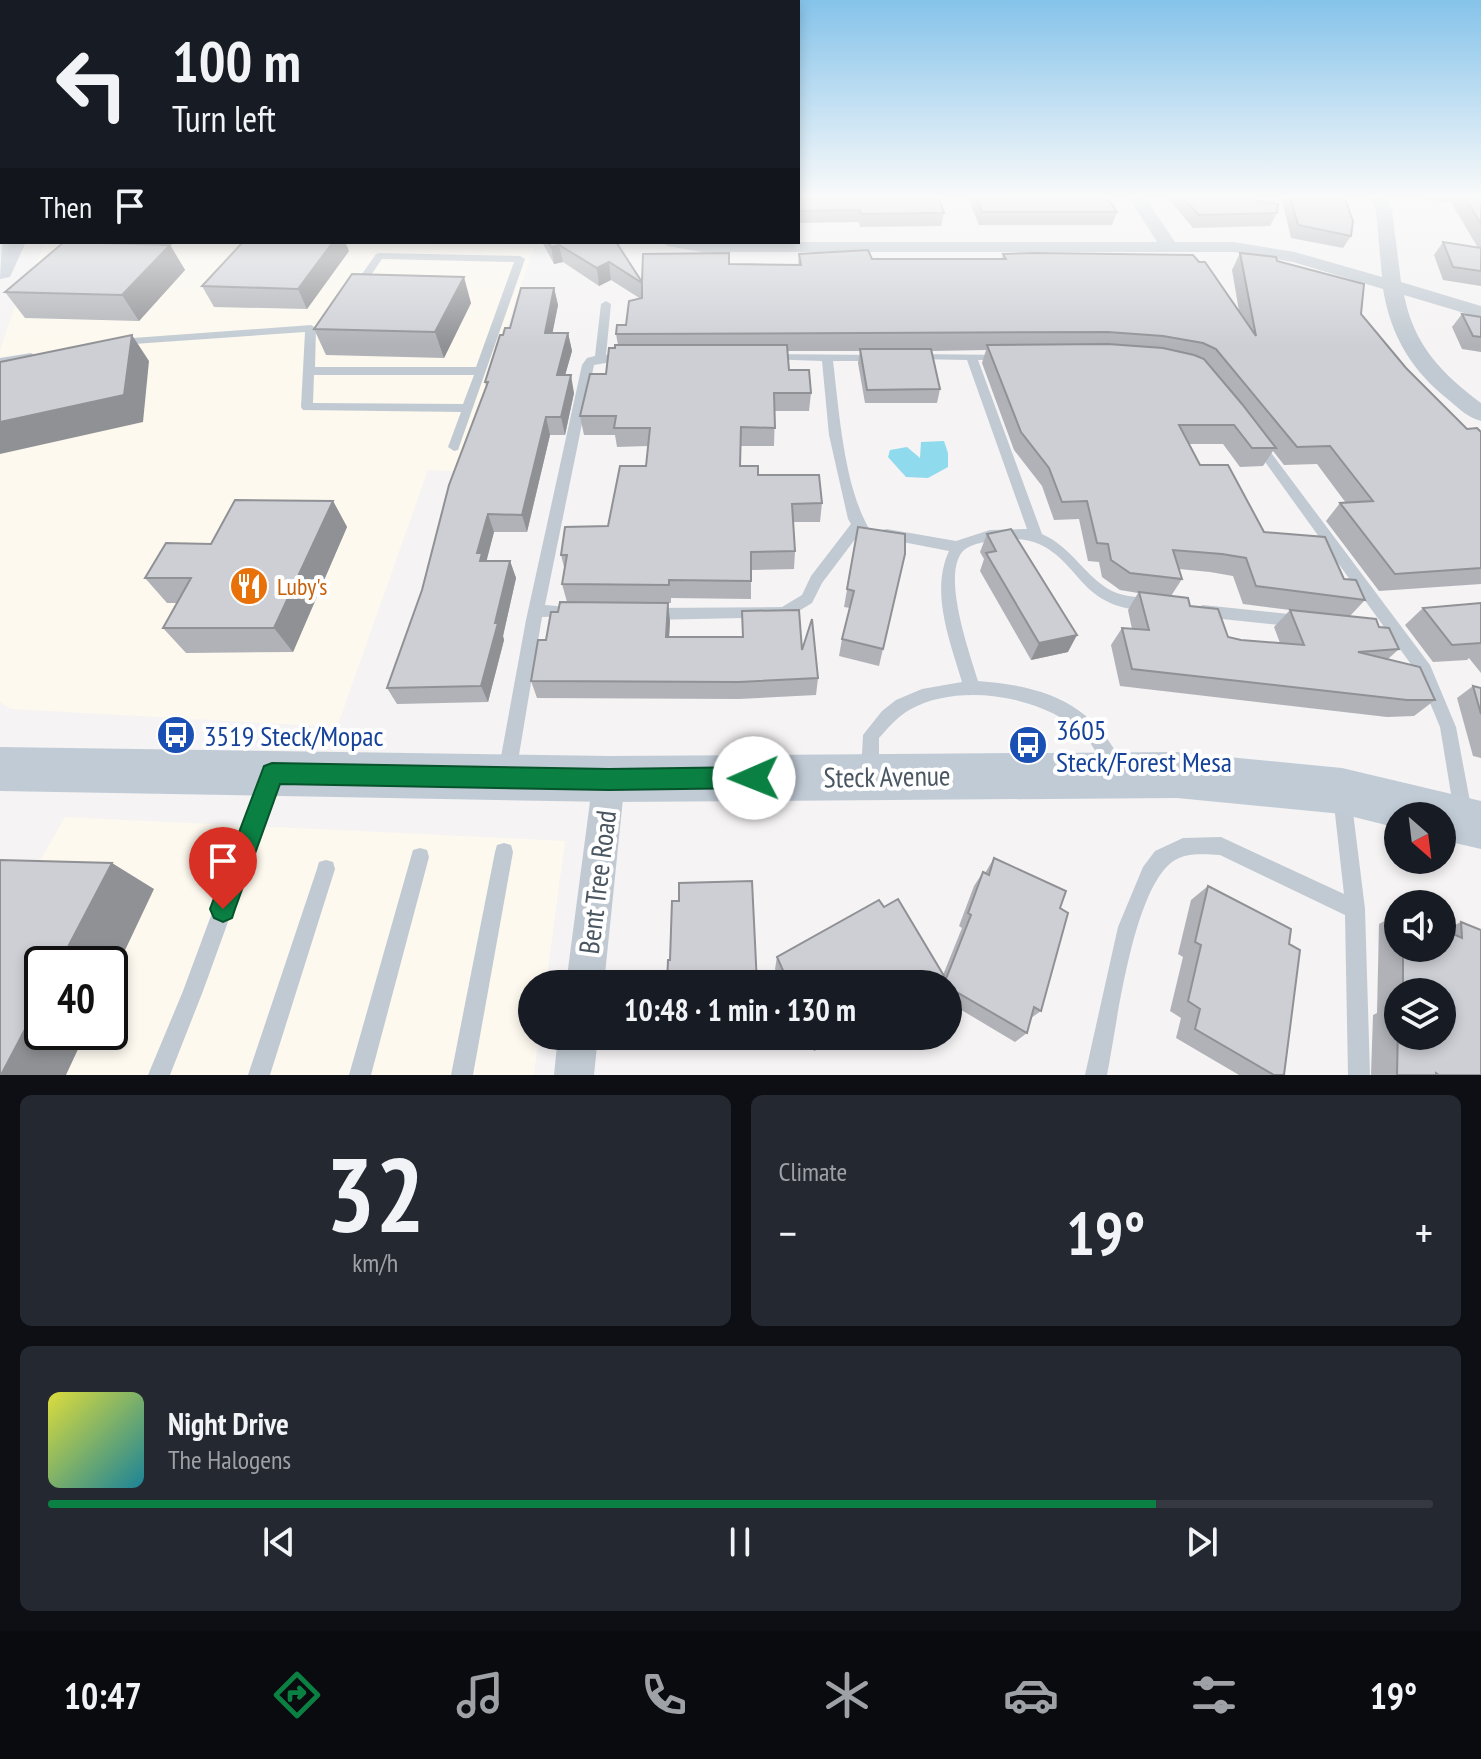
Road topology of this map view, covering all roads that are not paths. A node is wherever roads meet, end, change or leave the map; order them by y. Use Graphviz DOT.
graph roads {
  1 [pos="11,246"];
  2 [pos="697,246"];
  3 [pos="1091,246"];
  4 [pos="1173,246"];
  5 [pos="1389,246"];
  6 [pos="0,271"];
  7 [pos="1394,286"];
  8 [pos="352,296"];
  9 [pos="606,304"];
  10 [pos="1481,312"];
  11 [pos="323,329"];
  12 [pos="311,335"];
  13 [pos="107,344"];
  14 [pos="46,354"];
  15 [pos="635,357"];
  16 [pos="747,357"];
  17 [pos="971,357"];
  18 [pos="1015,357"];
  19 [pos="600,358"];
  20 [pos="827,358"];
  21 [pos="0,361"];
  22 [pos="310,371"];
  23 [pos="481,371"];
  24 [pos="468,408"];
  25 [pos="1481,414"];
  26 [pos="1248,429"];
  27 [pos="454,447"];
  28 [pos="858,526"];
  29 [pos="1037,538"];
  30 [pos="958,547"];
  31 [pos="536,611"];
  32 [pos="595,613"];
  33 [pos="640,614"];
  34 [pos="1315,623"];
  35 [pos="1371,629"];
  36 [pos="1398,632"];
  37 [pos="972,688"];
  38 [pos="12,761"];
  39 [pos="272,774"];
  40 [pos="1118,774"];
  41 [pos="870,776"];
  42 [pos="506,778"];
  43 [pos="609,779"];
  44 [pos="1342,791"];
  45 [pos="1473,823"];
  46 [pos="504,852"];
  47 [pos="420,857"];
  48 [pos="326,869"];
  49 [pos="1355,909"];
  50 [pos="587,970"];
  51 [pos="577,1050"];
  52 [pos="159,1075"];
  53 [pos="259,1075"];
  54 [pos="360,1075"];
  55 [pos="462,1075"];
  56 [pos="574,1075"];
  57 [pos="1096,1075"];
  58 [pos="1359,1075"];
  1 -- 6 [label="street"];
  2 -- 3 [label="street"];
  4 -- 7 [label="street"];
  5 -- 7 [label="street"];
  7 -- 10 [label="street"];
  7 -- 25 [label="street"];
  8 -- 23 [label="lane"];
  9 -- 19 [label="lane"];
  11 -- 12 [label="lane"];
  12 -- 13 [label="lane"];
  12 -- 22 [label="lane"];
  14 -- 21 [label="lane"];
  15 -- 19 [label="lane"];
  16 -- 20 [label="lane"];
  17 -- 18 [label="lane"];
  17 -- 20 [label="lane"];
  17 -- 29 [label="lane"];
  19 -- 31 [label="lane"];
  20 -- 28 [label="lane"];
  22 -- 23 [label="lane"];
  22 -- 24 [label="lane"];
  23 -- 24 [label="lane"];
  24 -- 27 [label="lane"];
  26 -- 36 [label="lane"];
  28 -- 30 [label="lane"];
  28 -- 33 [label="lane"];
  29 -- 30 [label="lane"];
  29 -- 34 [label="lane"];
  30 -- 37 [label="lane"];
  31 -- 32 [label="lane"];
  31 -- 42 [label="lane"];
  35 -- 36 [label="lane"];
  36 -- 45 [label="lane"];
  37 -- 40 [label="lane"];
  37 -- 41 [label="lane"];
  38 -- 39 [label="street, Steck Avenue"];
  39 -- 42 [label="street, Steck Avenue"];
  39 -- 52 [label="lane"];
  40 -- 41 [label="street, Steck Avenue"];
  40 -- 44 [label="street, Steck Avenue"];
  41 -- 43 [label="street, Steck Avenue"];
  42 -- 43 [label="street, Steck Avenue"];
  43 -- 50 [label="street, Bent Tree Road"];
  44 -- 45 [label="street, Steck Avenue"];
  44 -- 49 [label="lane"];
  46 -- 55 [label="lane"];
  47 -- 54 [label="lane"];
  48 -- 53 [label="lane"];
  49 -- 57 [label="lane"];
  49 -- 58 [label="lane"];
  51 -- 56 [label="street"];
}
